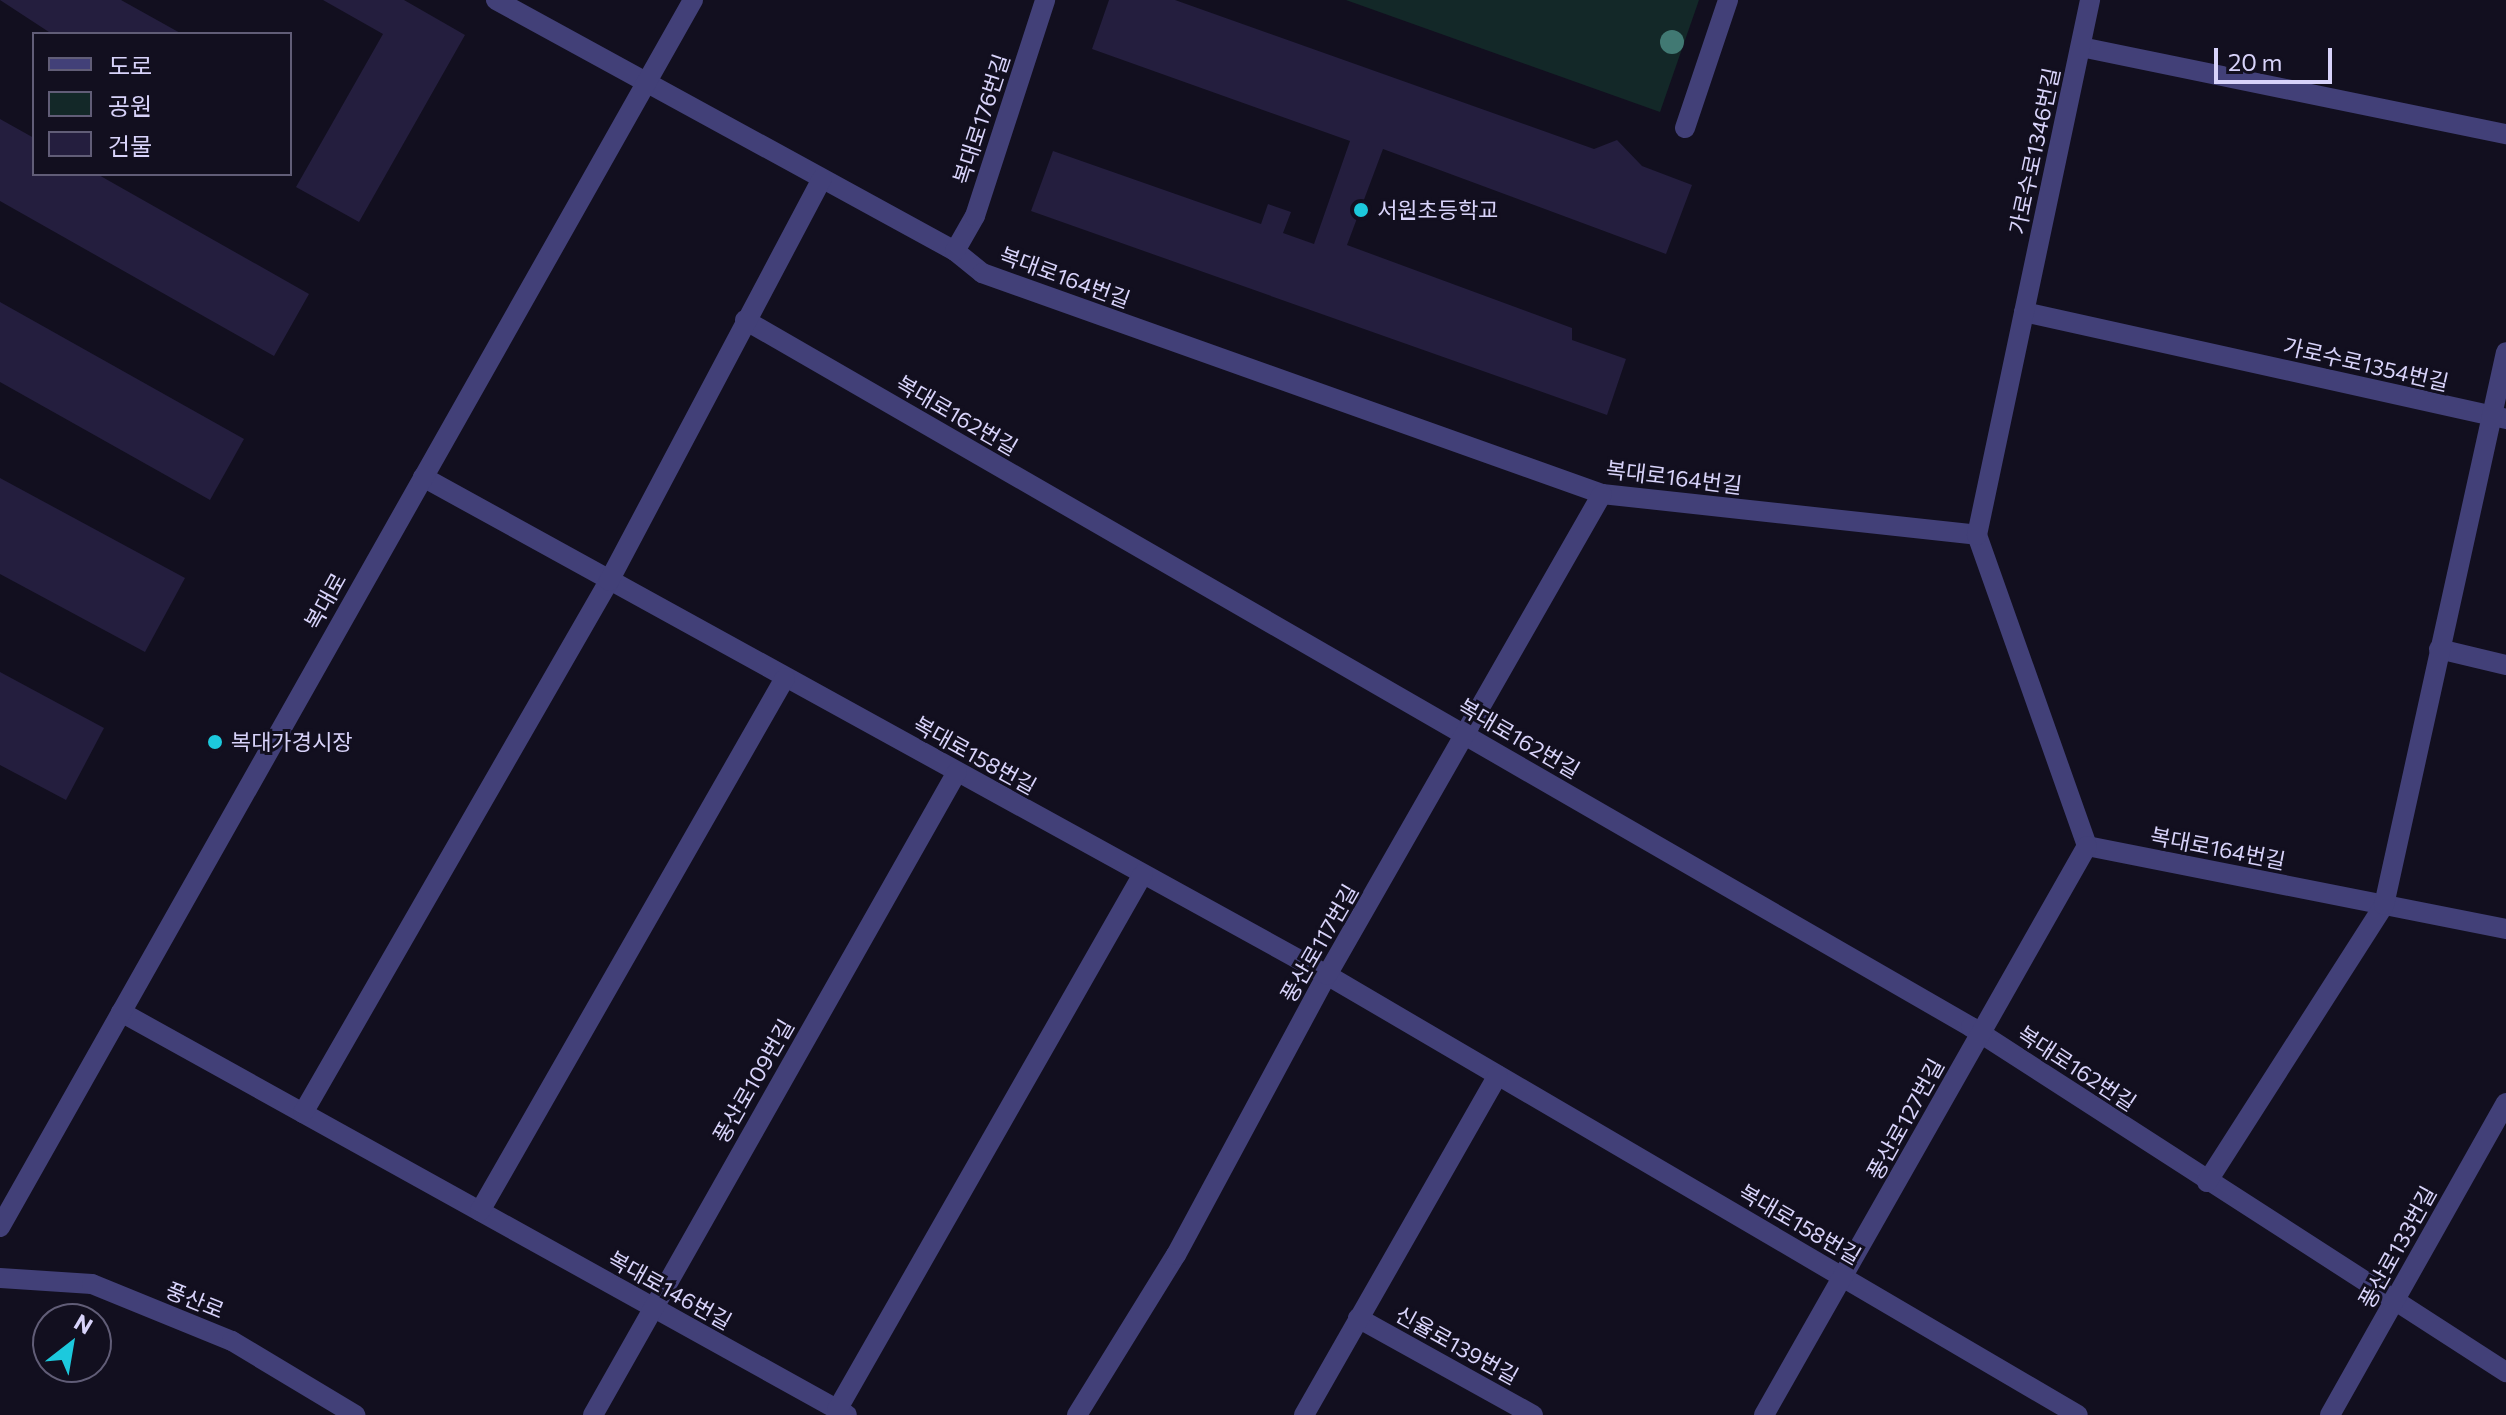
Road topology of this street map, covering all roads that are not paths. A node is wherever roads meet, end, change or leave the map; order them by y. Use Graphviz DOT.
graph roads {
  1 [pos="496,0"];
  2 [pos="693,0"];
  3 [pos="1045,0"];
  4 [pos="1728,0"];
  5 [pos="2090,0"];
  6 [pos="2081,47"];
  7 [pos="645,84"];
  8 [pos="1685,128"];
  9 [pos="2506,134"];
  10 [pos="822,179"];
  11 [pos="955,251"];
  12 [pos="2024,312"];
  13 [pos="745,320"];
  14 [pos="2506,352"];
  15 [pos="2498,418"];
  16 [pos="423,477"];
  17 [pos="1602,494"];
  18 [pos="1977,535"];
  19 [pos="609,581"];
  20 [pos="2439,649"];
  21 [pos="2506,665"];
  22 [pos="785,678"];
  23 [pos="1467,736"];
  24 [pos="957,772"];
  25 [pos="2087,846"];
  26 [pos="1143,874"];
  27 [pos="2384,905"];
  28 [pos="2506,929"];
  29 [pos="1327,975"];
  30 [pos="121,1012"];
  31 [pos="1980,1033"];
  32 [pos="1498,1075"];
  33 [pos="2506,1103"];
  34 [pos="303,1113"];
  35 [pos="2207,1182"];
  36 [pos="480,1211"];
  37 [pos="0,1227"];
  38 [pos="0,1278"];
  39 [pos="1844,1278"];
  40 [pos="2393,1304"];
  41 [pos="652,1307"];
  42 [pos="1358,1318"];
  43 [pos="2506,1372"];
  44 [pos="842,1412"];
  45 [pos="355,1415"];
  46 [pos="593,1415"];
  47 [pos="1077,1415"];
  48 [pos="1304,1415"];
  49 [pos="1533,1415"];
  50 [pos="1764,1415"];
  51 [pos="2078,1415"];
  52 [pos="2330,1415"];
  1 -- 7 [label="street, 복대로164번길"];
  2 -- 7 [label="street, 복대로"];
  3 -- 11 [label="street, 복대로176번길"];
  4 -- 8 [label="street"];
  5 -- 6 [label="street, 가로수로1346번길"];
  6 -- 9 [label="street"];
  6 -- 12 [label="street, 가로수로1346번길"];
  7 -- 10 [label="street, 복대로164번길"];
  7 -- 16 [label="street, 복대로"];
  10 -- 11 [label="street, 복대로164번길"];
  10 -- 13 [label="street"];
  11 -- 17 [label="street, 복대로164번길"];
  12 -- 15 [label="street, 가로수로1354번길"];
  12 -- 18 [label="street, 가로수로1346번길"];
  13 -- 19 [label="street"];
  13 -- 23 [label="street, 복대로162번길"];
  14 -- 15 [label="street"];
  15 -- 20 [label="street"];
  16 -- 19 [label="street, 복대로158번길"];
  16 -- 30 [label="street, 복대로"];
  17 -- 18 [label="street, 복대로164번길"];
  17 -- 23 [label="street, 풍산로117번길"];
  18 -- 25 [label="street"];
  19 -- 22 [label="street, 복대로158번길"];
  19 -- 34 [label="street"];
  20 -- 21 [label="street"];
  20 -- 27 [label="street"];
  22 -- 24 [label="street, 복대로158번길"];
  22 -- 36 [label="street"];
  23 -- 29 [label="street, 풍산로117번길"];
  23 -- 31 [label="street, 복대로162번길"];
  24 -- 26 [label="street, 복대로158번길"];
  24 -- 41 [label="street, 풍산로109번길"];
  25 -- 27 [label="street, 복대로164번길"];
  25 -- 31 [label="street, 풍산로127번길"];
  26 -- 29 [label="street, 복대로158번길"];
  26 -- 44 [label="street, 복대로146번길"];
  27 -- 28 [label="street, 복대로164번길"];
  27 -- 35 [label="street"];
  29 -- 32 [label="street, 복대로158번길"];
  29 -- 47 [label="street, 풍산로117번길"];
  30 -- 34 [label="street, 복대로146번길"];
  30 -- 37 [label="street, 복대로"];
  31 -- 35 [label="street, 복대로162번길"];
  31 -- 39 [label="street, 풍산로127번길"];
  32 -- 39 [label="street, 복대로158번길"];
  32 -- 42 [label="street"];
  33 -- 40 [label="street, 풍산로133번길"];
  34 -- 36 [label="street, 복대로146번길"];
  35 -- 40 [label="street, 복대로162번길"];
  36 -- 41 [label="street, 복대로146번길"];
  38 -- 45 [label="street, 풍산로"];
  39 -- 50 [label="street, 풍산로127번길"];
  39 -- 51 [label="street, 복대로158번길"];
  40 -- 43 [label="street, 복대로162번길"];
  40 -- 52 [label="street, 풍산로133번길"];
  41 -- 44 [label="street, 복대로146번길"];
  41 -- 46 [label="street, 풍산로109번길"];
  42 -- 48 [label="street"];
  42 -- 49 [label="street, 신율로139번길"];
}
